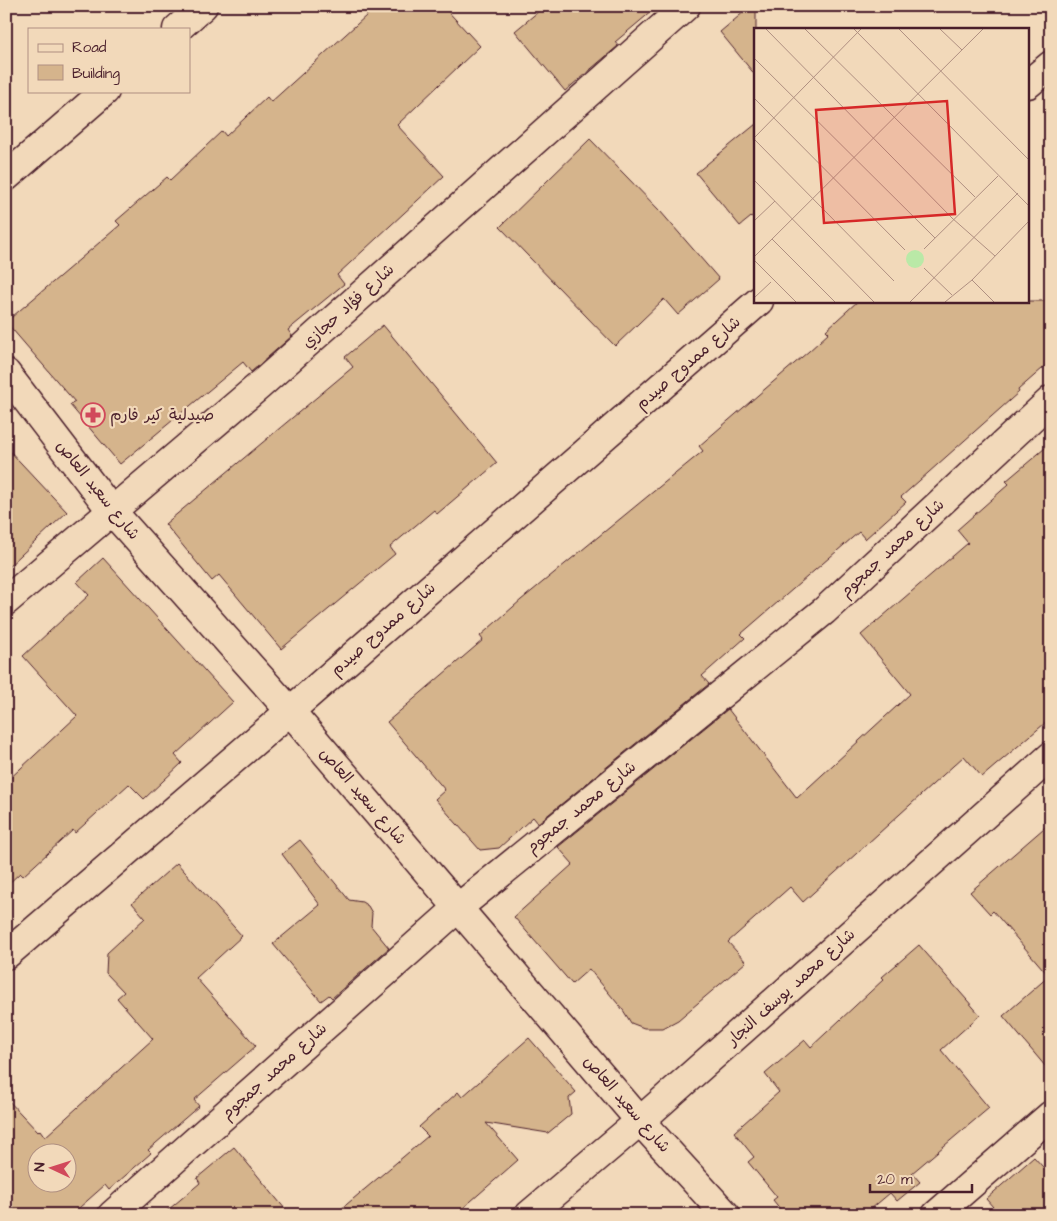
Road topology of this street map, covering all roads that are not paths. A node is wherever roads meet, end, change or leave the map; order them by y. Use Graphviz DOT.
graph roads {
  1 [pos="203,6"];
  2 [pos="686,6"];
  3 [pos="178,28"];
  4 [pos="1051,66"];
  5 [pos="1030,82"];
  6 [pos="104,92"];
  7 [pos="6,177"];
  8 [pos="757,302"];
  9 [pos="6,373"];
  10 [pos="1051,400"];
  11 [pos="111,510"];
  12 [pos="6,601"];
  13 [pos="290,711"];
  14 [pos="1051,756"];
  15 [pos="459,907"];
  16 [pos="6,955"];
  17 [pos="1051,1115"];
  18 [pos="640,1121"];
  19 [pos="112,1215"];
  20 [pos="529,1215"];
  21 [pos="726,1215"];
  22 [pos="936,1215"];
  1 -- 3 [label="street"];
  2 -- 11 [label="street, شارع فؤاد حجازي"];
  4 -- 5 [label="street"];
  6 -- 7 [label="street"];
  8 -- 13 [label="street, شارع ممدوح صيدم"];
  9 -- 11 [label="street, شارع سعيد العاص"];
  10 -- 15 [label="street, شارع محمد جمجوم"];
  11 -- 12 [label="street, شارع فؤاد حجازي"];
  11 -- 13 [label="street, شارع سعيد العاص"];
  13 -- 15 [label="street, شارع سعيد العاص"];
  13 -- 16 [label="street, شارع ممدوح صيدم"];
  14 -- 18 [label="street, شارع محمد يوسف النجار"];
  15 -- 18 [label="street, شارع سعيد العاص"];
  15 -- 19 [label="street, شارع محمد جمجوم"];
  17 -- 22 [label="street"];
  18 -- 20 [label="street, شارع محمد يوسف النجار"];
  18 -- 21 [label="street, شارع سعيد العاص"];
}
